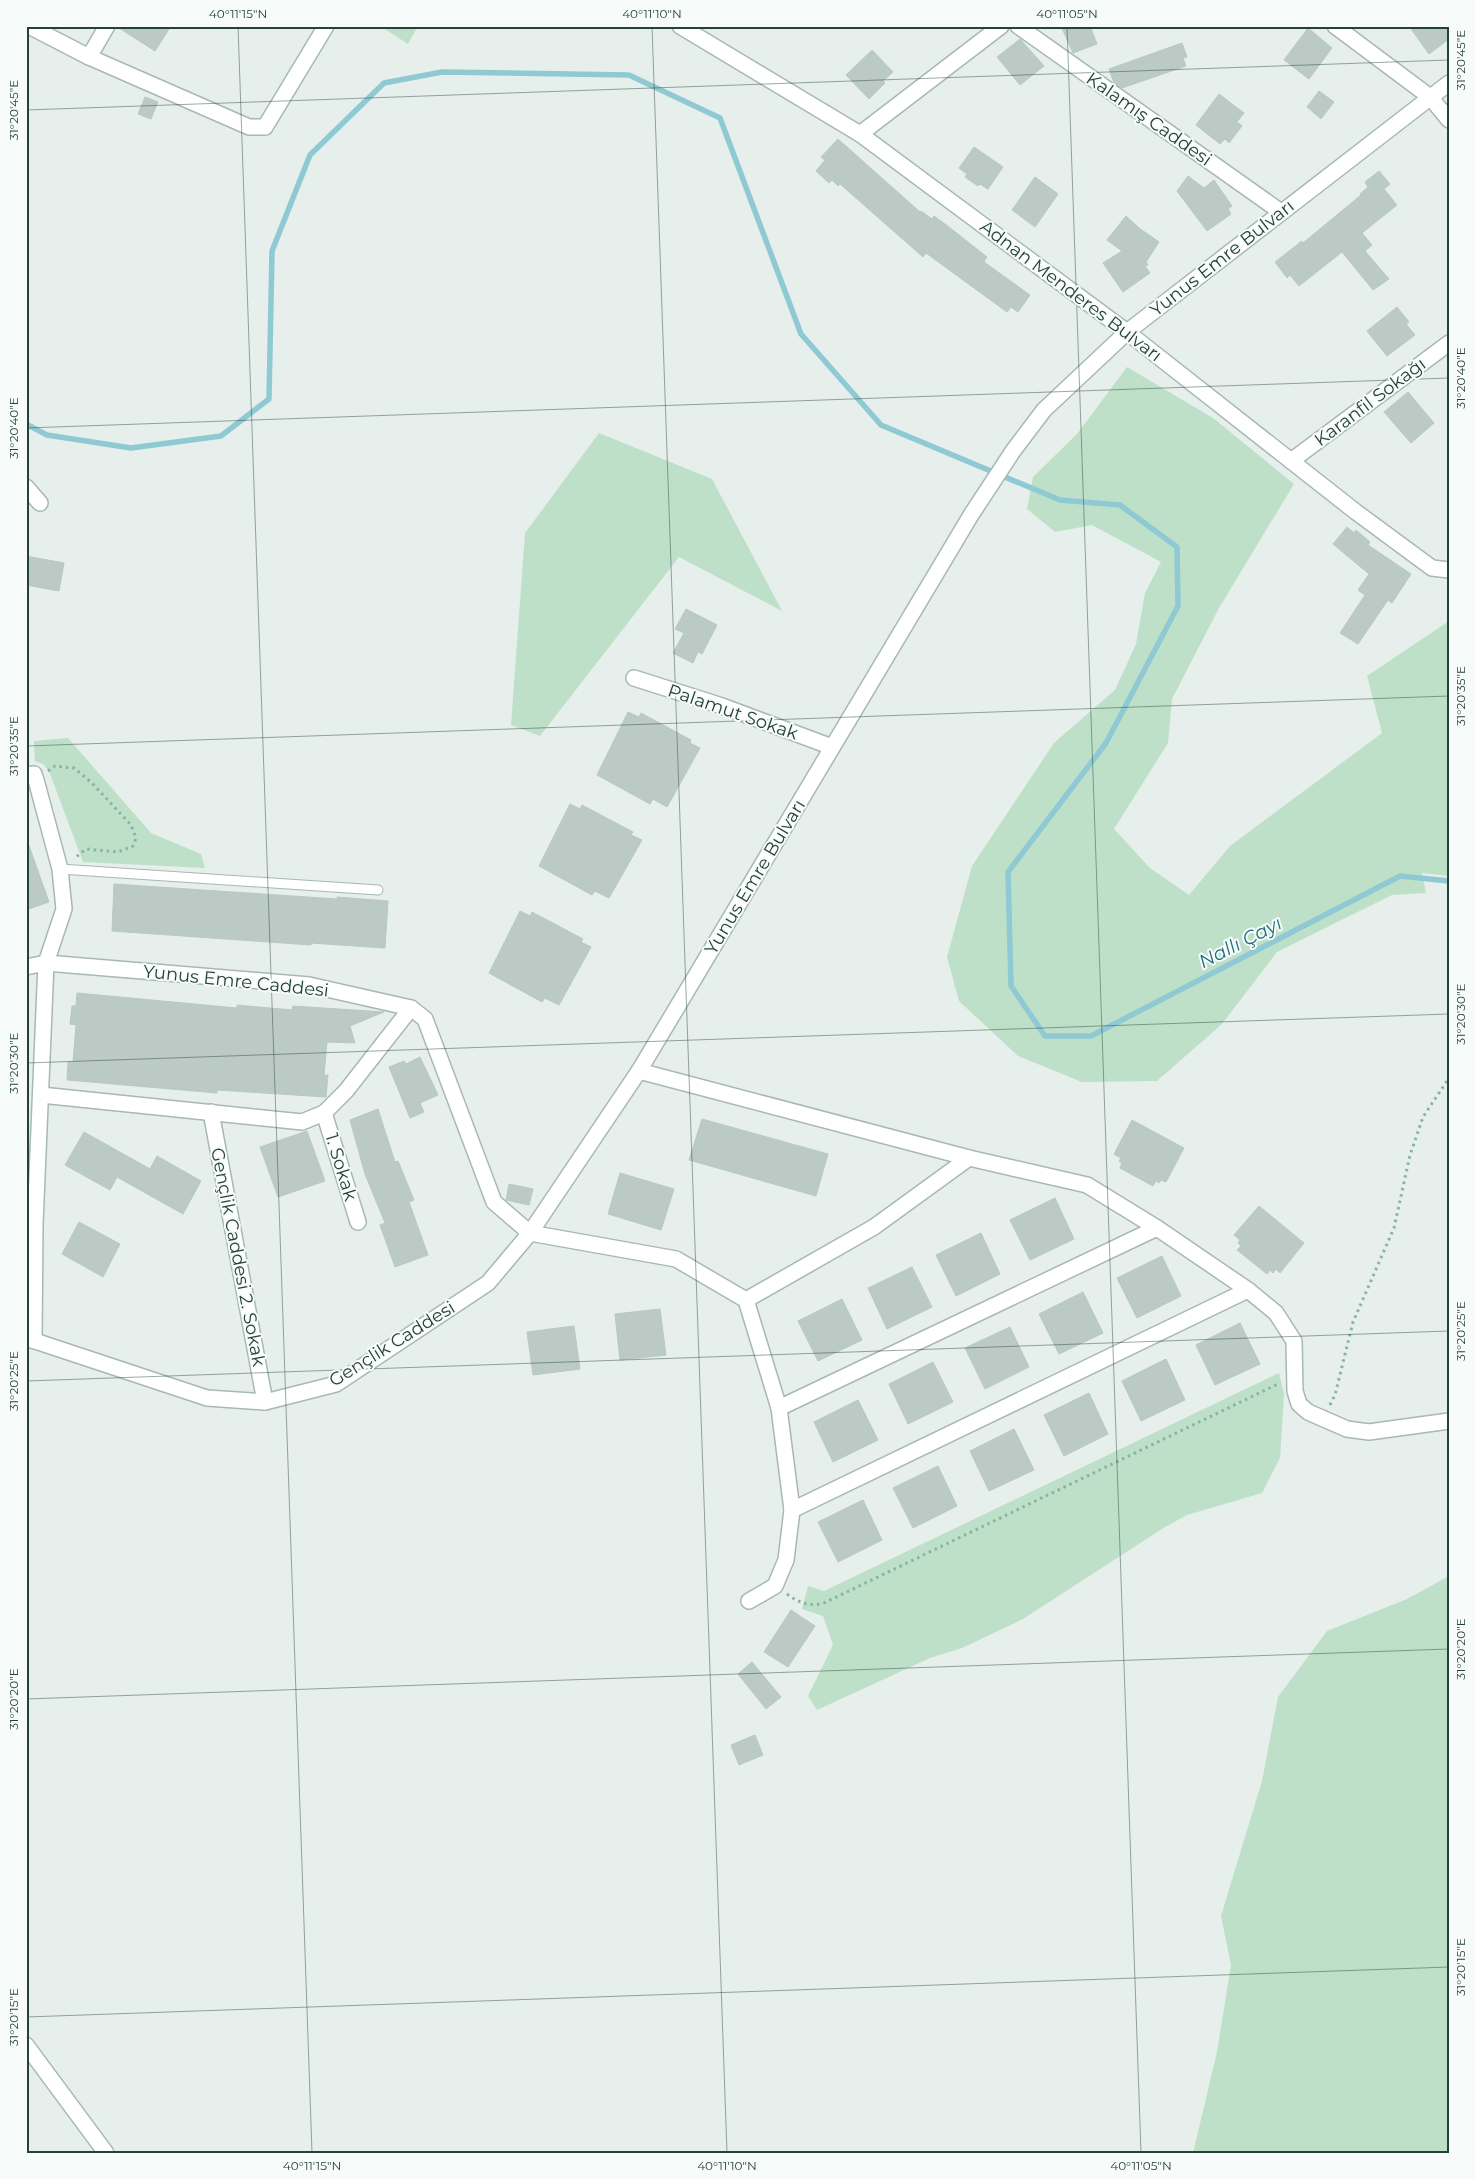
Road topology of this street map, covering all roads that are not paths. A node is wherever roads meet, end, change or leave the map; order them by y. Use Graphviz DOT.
graph roads {
  1 [pos="29,26"];
  2 [pos="107,26"];
  3 [pos="326,26"];
  4 [pos="680,26"];
  5 [pos="1001,26"];
  6 [pos="1018,26"];
  7 [pos="1335,26"];
  8 [pos="88,57"];
  9 [pos="1449,83"];
  10 [pos="1430,97"];
  11 [pos="1449,120"];
  12 [pos="860,134"];
  13 [pos="1281,212"];
  14 [pos="1127,332"];
  15 [pos="1449,343"];
  16 [pos="1291,461"];
  17 [pos="26,488"];
  18 [pos="40,503"];
  19 [pos="1449,570"];
  20 [pos="634,678"];
  21 [pos="832,747"];
  22 [pos="32,776"];
  23 [pos="60,869"];
  24 [pos="378,890"];
  25 [pos="46,964"];
  26 [pos="26,967"];
  27 [pos="410,1008"];
  28 [pos="639,1071"];
  29 [pos="41,1095"];
  30 [pos="211,1112"];
  31 [pos="324,1113"];
  32 [pos="969,1158"];
  33 [pos="358,1222"];
  34 [pos="1156,1228"];
  35 [pos="530,1233"];
  36 [pos="1248,1290"];
  37 [pos="746,1300"];
  38 [pos="30,1340"];
  39 [pos="265,1402"];
  40 [pos="779,1408"];
  41 [pos="1449,1421"];
  42 [pos="792,1510"];
  43 [pos="749,1601"];
  44 [pos="26,2045"];
  45 [pos="106,2153"];
  1 -- 8 [label="street"];
  2 -- 8 [label="street"];
  3 -- 8 [label="street"];
  4 -- 12 [label="street, Adnan Menderes Bulvarı"];
  5 -- 12 [label="street"];
  6 -- 13 [label="street, Kalamış Caddesi"];
  7 -- 10 [label="street"];
  9 -- 10 [label="street, Yunus Emre Bulvarı"];
  10 -- 11 [label="street"];
  10 -- 13 [label="street, Yunus Emre Bulvarı"];
  12 -- 14 [label="street, Adnan Menderes Bulvarı"];
  13 -- 14 [label="street, Yunus Emre Bulvarı"];
  14 -- 16 [label="street, Adnan Menderes Bulvarı"];
  14 -- 21 [label="street, Yunus Emre Bulvarı"];
  15 -- 16 [label="street, Karanfil Sokağı"];
  16 -- 19 [label="street, Adnan Menderes Bulvarı"];
  17 -- 18 [label="street"];
  20 -- 21 [label="street, Palamut Sokak"];
  21 -- 28 [label="street, Yunus Emre Bulvarı"];
  22 -- 23 [label="street"];
  23 -- 24 [label="lane"];
  23 -- 25 [label="street"];
  25 -- 26 [label="street, Yunus Emre Caddesi"];
  25 -- 27 [label="street, Yunus Emre Caddesi"];
  25 -- 29 [label="street"];
  27 -- 31 [label="street"];
  27 -- 35 [label="street"];
  28 -- 32 [label="street"];
  28 -- 35 [label="street, Yunus Emre Bulvarı"];
  29 -- 30 [label="street"];
  29 -- 38 [label="street"];
  30 -- 31 [label="street"];
  30 -- 39 [label="street, Gençlik Caddesi 2. Sokak"];
  31 -- 33 [label="street, 1. Sokak"];
  32 -- 34 [label="street"];
  32 -- 37 [label="street"];
  34 -- 36 [label="street"];
  34 -- 40 [label="street"];
  35 -- 37 [label="street"];
  35 -- 39 [label="street, Gençlik Caddesi"];
  36 -- 41 [label="street"];
  36 -- 42 [label="street"];
  37 -- 40 [label="street"];
  38 -- 39 [label="street, Gençlik Caddesi"];
  40 -- 42 [label="street"];
  42 -- 43 [label="street"];
  44 -- 45 [label="street"];
}
